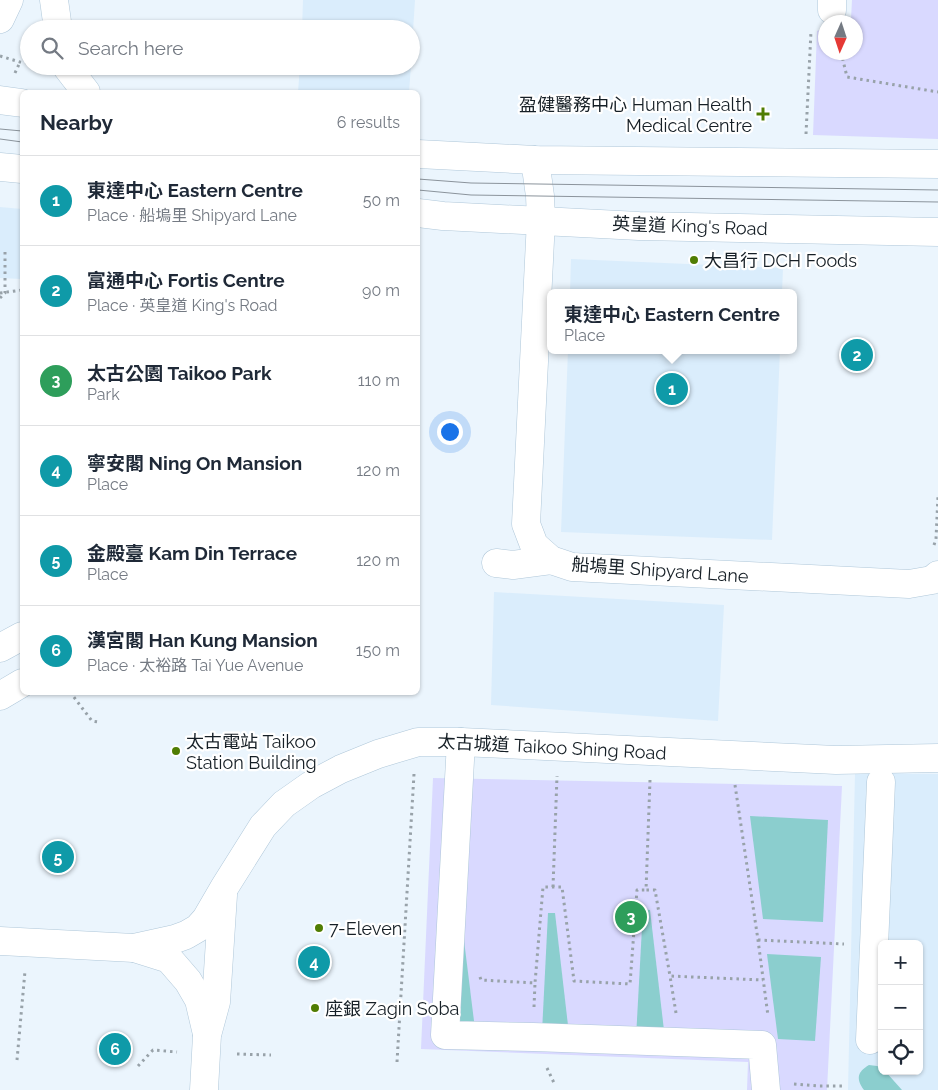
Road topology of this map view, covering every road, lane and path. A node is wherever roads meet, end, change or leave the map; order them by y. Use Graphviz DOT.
graph roads {
  1 [pos="9,0"];
  2 [pos="54,0"];
  3 [pos="825,12"];
  4 [pos="0,18"];
  5 [pos="57,20"];
  6 [pos="0,56"];
  7 [pos="844,60"];
  8 [pos="20,62"];
  9 [pos="73,75"];
  10 [pos="84,90"];
  11 [pos="938,92"];
  12 [pos="0,100"];
  13 [pos="20,103"];
  14 [pos="806,142"];
  15 [pos="420,154"];
  16 [pos="535,160"];
  17 [pos="938,164"];
  18 [pos="0,167"];
  19 [pos="20,169"];
  20 [pos="430,214"];
  21 [pos="541,220"];
  22 [pos="420,225"];
  23 [pos="938,232"];
  24 [pos="5,249"];
  25 [pos="0,254"];
  26 [pos="5,255"];
  27 [pos="20,290"];
  28 [pos="0,293"];
  29 [pos="5,293"];
  30 [pos="0,298"];
  31 [pos="938,496"];
  32 [pos="551,560"];
  33 [pos="496,563"];
  34 [pos="935,563"];
  35 [pos="20,637"];
  36 [pos="0,648"];
  37 [pos="20,684"];
  38 [pos="72,695"];
  39 [pos="0,696"];
  40 [pos="98,722"];
  41 [pos="461,742"];
  42 [pos="938,758"];
  43 [pos="414,764"];
  44 [pos="557,768"];
  45 [pos="650,772"];
  46 [pos="881,782"];
  47 [pos="735,783"];
  48 [pos="553,887"];
  49 [pos="224,888"];
  50 [pos="646,890"];
  51 [pos="758,940"];
  52 [pos="0,941"];
  53 [pos="840,944"];
  54 [pos="134,948"];
  55 [pos="26,964"];
  56 [pos="479,970"];
  57 [pos="670,976"];
  58 [pos="763,980"];
  59 [pos="677,1017"];
  60 [pos="768,1019"];
  61 [pos="207,1035"];
  62 [pos="870,1040"];
  63 [pos="179,1052"];
  64 [pos="16,1060"];
  65 [pos="397,1062"];
  66 [pos="138,1066"];
  67 [pos="776,1086"];
  68 [pos="845,1086"];
  69 [pos="204,1090"];
  1 -- 4 [label="street"];
  2 -- 5 [label="street"];
  3 -- 14 [label="path"];
  6 -- 8 [label="path"];
  7 -- 11 [label="path"];
  9 -- 10 [label="street"];
  12 -- 13 [label="street"];
  15 -- 16 [label="street"];
  16 -- 17 [label="street"];
  16 -- 21 [label="street, 船塢里 Shipyard Lane"];
  18 -- 19 [label="street"];
  20 -- 21 [label="street, 英皇道 King's Road"];
  20 -- 22 [label="street, 英皇道 King's Road"];
  21 -- 23 [label="street, 英皇道 King's Road"];
  21 -- 32 [label="street, 船塢里 Shipyard Lane"];
  24 -- 26 [label="path"];
  25 -- 26 [label="path"];
  26 -- 29 [label="path"];
  27 -- 29 [label="path"];
  28 -- 29 [label="path"];
  29 -- 30 [label="path"];
  31 -- 34 [label="path"];
  32 -- 33 [label="street"];
  32 -- 34 [label="street, 船塢里 Shipyard Lane"];
  35 -- 36 [label="street"];
  37 -- 39 [label="street"];
  38 -- 40 [label="path"];
  41 -- 42 [label="street, 太古城道 Taikoo Shing Road"];
  41 -- 49 [label="street, 太古城道 Taikoo Shing Road"];
  41 -- 67 [label="street"];
  43 -- 65 [label="path"];
  44 -- 48 [label="path"];
  45 -- 50 [label="path"];
  46 -- 62 [label="street"];
  47 -- 51 [label="path"];
  48 -- 50 [label="path"];
  48 -- 56 [label="path"];
  49 -- 54 [label="street, 太古城道 Taikoo Shing Road"];
  49 -- 61 [label="street, 太古城道 Taikoo Shing Road"];
  50 -- 57 [label="path"];
  51 -- 53 [label="path"];
  51 -- 58 [label="path"];
  52 -- 54 [label="street, 太古城道 Taikoo Shing Road"];
  54 -- 61 [label="street, 太古城道 Taikoo Shing Road"];
  55 -- 64 [label="path"];
  57 -- 58 [label="path"];
  57 -- 59 [label="path"];
  58 -- 60 [label="path"];
  61 -- 69 [label="street"];
  63 -- 66 [label="path"];
  67 -- 68 [label="path"];
}
